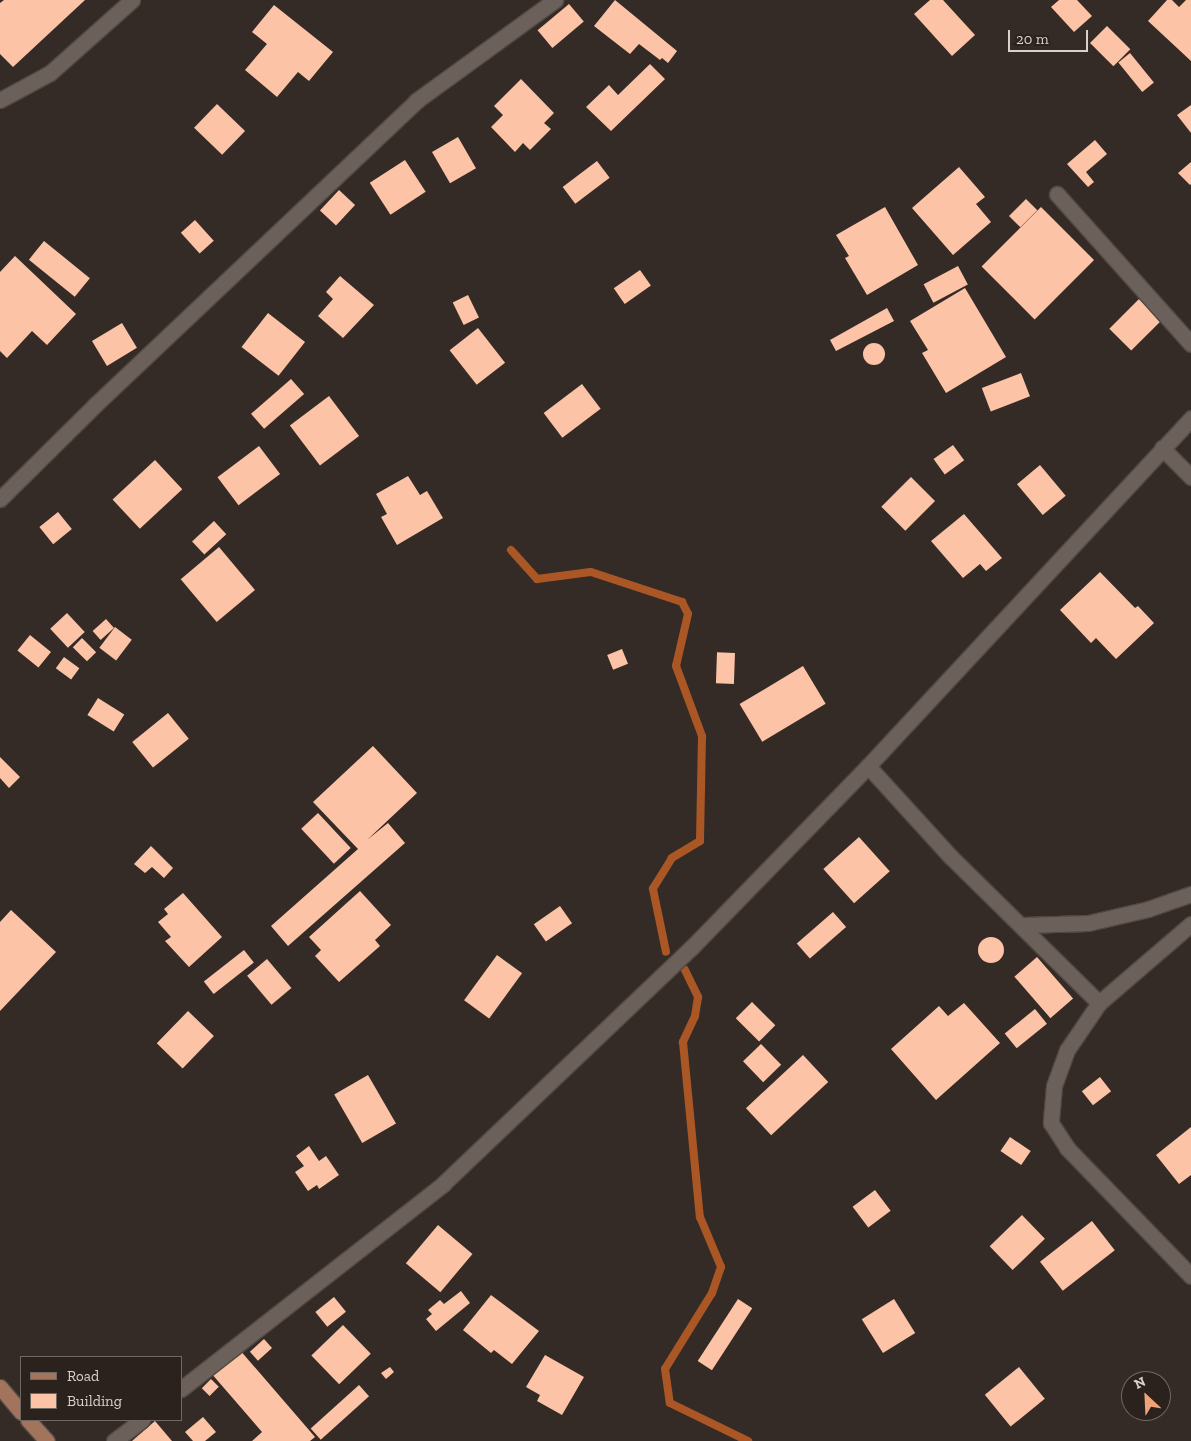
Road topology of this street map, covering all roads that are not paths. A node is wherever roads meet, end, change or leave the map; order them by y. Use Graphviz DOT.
graph roads {
  1 [pos="132,0"];
  2 [pos="555,0"];
  3 [pos="0,100"];
  4 [pos="1057,194"];
  5 [pos="1191,344"];
  6 [pos="1191,418"];
  7 [pos="1162,448"];
  8 [pos="1191,477"];
  9 [pos="0,499"];
  10 [pos="868,766"];
  11 [pos="1191,894"];
  12 [pos="1191,924"];
  13 [pos="1023,925"];
  14 [pos="1099,1003"];
  15 [pos="1191,1276"];
  16 [pos="0,1388"];
  17 [pos="182,1388"];
  18 [pos="20,1411"];
  19 [pos="29,1421"];
  20 [pos="141,1421"];
  21 [pos="47,1441"];
  22 [pos="114,1441"];
  1 -- 3 [label="street"];
  2 -- 9 [label="street"];
  4 -- 5 [label="street"];
  6 -- 7 [label="street"];
  7 -- 8 [label="street"];
  7 -- 10 [label="street"];
  10 -- 13 [label="street"];
  10 -- 17 [label="street"];
  11 -- 13 [label="street"];
  12 -- 14 [label="street"];
  13 -- 14 [label="street"];
  14 -- 15 [label="street"];
  16 -- 18 [label="main road"];
  19 -- 21 [label="main road"];
  20 -- 22 [label="street"];
}
